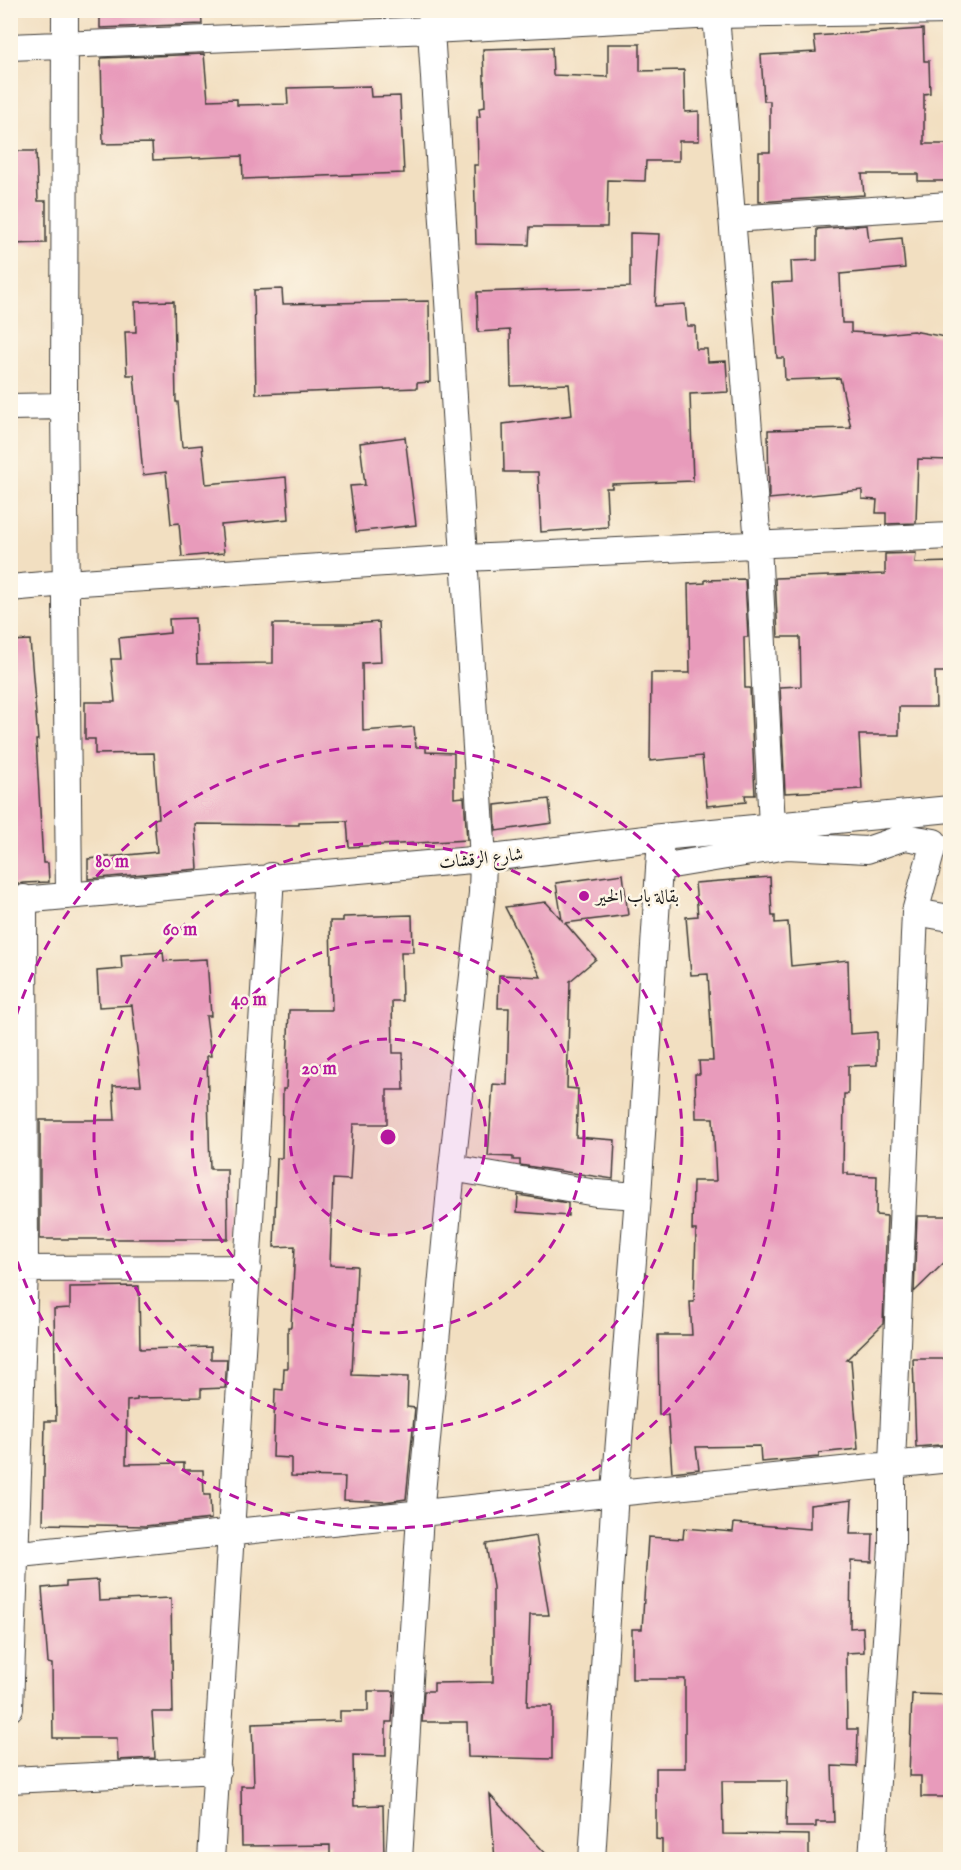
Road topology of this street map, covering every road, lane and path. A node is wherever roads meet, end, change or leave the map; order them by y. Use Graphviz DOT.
graph roads {
  1 [pos="65,10"];
  2 [pos="951,10"];
  3 [pos="716,15"];
  4 [pos="431,20"];
  5 [pos="64,46"];
  6 [pos="10,47"];
  7 [pos="951,206"];
  8 [pos="732,219"];
  9 [pos="64,406"];
  10 [pos="10,407"];
  11 [pos="951,536"];
  12 [pos="758,544"];
  13 [pos="465,558"];
  14 [pos="65,583"];
  15 [pos="10,588"];
  16 [pos="951,809"];
  17 [pos="772,826"];
  18 [pos="661,837"];
  19 [pos="483,859"];
  20 [pos="660,867"];
  21 [pos="271,876"];
  22 [pos="69,895"];
  23 [pos="17,900"];
  24 [pos="915,912"];
  25 [pos="951,918"];
  26 [pos="452,1168"];
  27 [pos="638,1196"];
  28 [pos="18,1269"];
  29 [pos="248,1269"];
  30 [pos="951,1459"];
  31 [pos="892,1464"];
  32 [pos="615,1492"];
  33 [pos="420,1515"];
  34 [pos="232,1532"];
  35 [pos="13,1555"];
  36 [pos="10,1708"];
  37 [pos="218,1770"];
  38 [pos="10,1780"];
  39 [pos="211,1860"];
  40 [pos="399,1860"];
  41 [pos="592,1860"];
  42 [pos="872,1860"];
  1 -- 5 [label="street"];
  2 -- 3 [label="street"];
  3 -- 4 [label="street"];
  3 -- 8 [label="street"];
  4 -- 5 [label="street"];
  4 -- 13 [label="street"];
  5 -- 6 [label="street"];
  5 -- 9 [label="street"];
  7 -- 8 [label="street"];
  8 -- 12 [label="street"];
  9 -- 10 [label="street"];
  9 -- 14 [label="street"];
  11 -- 12 [label="street"];
  12 -- 13 [label="street"];
  12 -- 17 [label="street"];
  13 -- 14 [label="street"];
  13 -- 19 [label="street"];
  14 -- 15 [label="street"];
  14 -- 22 [label="street"];
  16 -- 17 [label="street, شارع الرقشات"];
  17 -- 18 [label="street, شارع الرقشات"];
  18 -- 19 [label="street, شارع الرقشات"];
  18 -- 20 [label="street"];
  19 -- 21 [label="street, شارع الرقشات"];
  19 -- 26 [label="street"];
  20 -- 24 [label="street"];
  20 -- 27 [label="street"];
  21 -- 22 [label="street, شارع الرقشات"];
  21 -- 29 [label="street"];
  22 -- 23 [label="street, شارع الرقشات"];
  23 -- 28 [label="street"];
  24 -- 25 [label="street"];
  24 -- 31 [label="street"];
  26 -- 27 [label="street"];
  26 -- 33 [label="street"];
  27 -- 32 [label="street"];
  28 -- 29 [label="street"];
  28 -- 35 [label="street"];
  29 -- 34 [label="street"];
  30 -- 31 [label="street"];
  31 -- 32 [label="street"];
  31 -- 42 [label="street"];
  32 -- 33 [label="street"];
  32 -- 41 [label="street"];
  33 -- 34 [label="street"];
  33 -- 40 [label="street"];
  34 -- 35 [label="street"];
  34 -- 37 [label="street"];
  35 -- 36 [label="street"];
  37 -- 38 [label="street"];
  37 -- 39 [label="street"];
}
